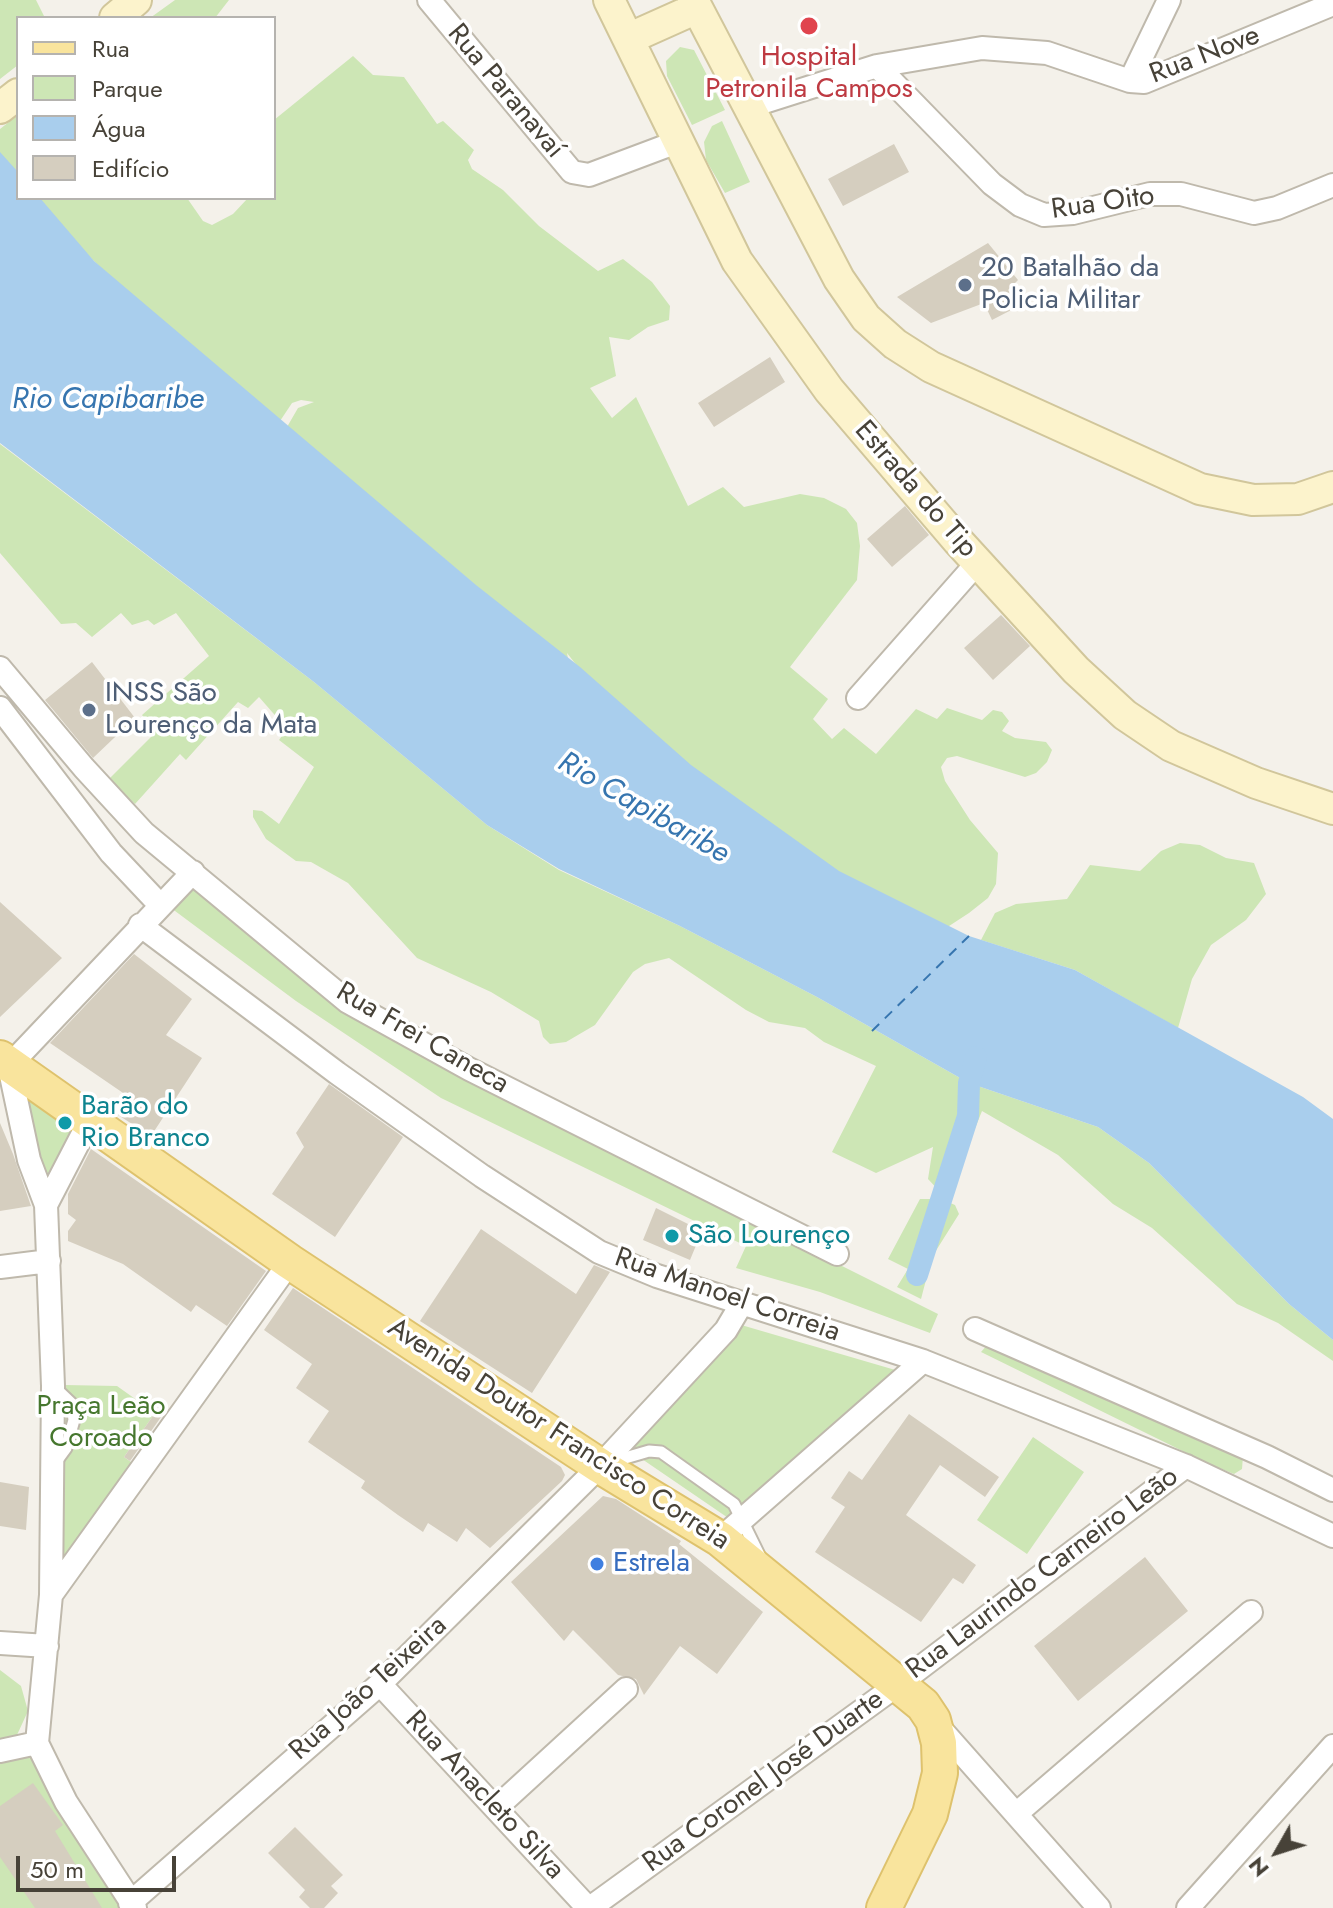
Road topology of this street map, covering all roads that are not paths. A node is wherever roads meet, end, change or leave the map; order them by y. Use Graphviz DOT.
graph roads {
  1 [pos="429,0"];
  2 [pos="609,0"];
  3 [pos="1169,0"];
  4 [pos="697,3"];
  5 [pos="1333,4"];
  6 [pos="630,38"];
  7 [pos="877,66"];
  8 [pos="1130,81"];
  9 [pos="16,96"];
  10 [pos="748,107"];
  11 [pos="0,108"];
  12 [pos="677,142"];
  13 [pos="1333,185"];
  14 [pos="1333,487"];
  15 [pos="978,562"];
  16 [pos="1,668"];
  17 [pos="858,698"];
  18 [pos="0,708"];
  19 [pos="1333,809"];
  20 [pos="193,872"];
  21 [pos="160,905"];
  22 [pos="140,925"];
  23 [pos="4,1062"];
  24 [pos="89,1122"];
  25 [pos="46,1205"];
  26 [pos="837,1254"];
  27 [pos="49,1261"];
  28 [pos="290,1262"];
  29 [pos="0,1267"];
  30 [pos="742,1303"];
  31 [pos="975,1329"];
  32 [pos="923,1361"];
  33 [pos="600,1466"];
  34 [pos="1186,1466"];
  35 [pos="1333,1490"];
  36 [pos="732,1529"];
  37 [pos="1333,1536"];
  38 [pos="51,1595"];
  39 [pos="1251,1612"];
  40 [pos="0,1643"];
  41 [pos="47,1646"];
  42 [pos="900,1683"];
  43 [pos="380,1684"];
  44 [pos="626,1689"];
  45 [pos="933,1720"];
  46 [pos="37,1743"];
  47 [pos="1333,1746"];
  48 [pos="0,1751"];
  49 [pos="496,1808"];
  50 [pos="1016,1814"];
  51 [pos="133,1906"];
  52 [pos="589,1908"];
  53 [pos="884,1908"];
  54 [pos="1099,1908"];
  55 [pos="1188,1908"];
  1 -- 12 [label="street, Rua Paranavaí"];
  2 -- 6 [label="street, Estrada do Tip"];
  3 -- 8 [label="street"];
  4 -- 6 [label="street"];
  4 -- 10 [label="street"];
  5 -- 8 [label="street, Rua Nove"];
  6 -- 12 [label="street, Estrada do Tip"];
  7 -- 8 [label="street, Rua Nove"];
  7 -- 10 [label="street, Rua Nove"];
  7 -- 13 [label="street, Rua Oito"];
  9 -- 11 [label="street"];
  10 -- 14 [label="street"];
  12 -- 15 [label="street, Estrada do Tip"];
  15 -- 17 [label="street"];
  15 -- 19 [label="street, Estrada do Tip"];
  16 -- 20 [label="street, Rua Frei Caneca"];
  18 -- 21 [label="street"];
  20 -- 21 [label="street"];
  20 -- 26 [label="street, Rua Frei Caneca"];
  21 -- 22 [label="street"];
  22 -- 23 [label="street"];
  22 -- 30 [label="street, Rua Manoel Correia"];
  23 -- 24 [label="main road, Avenida Doutor Francisco Correia"];
  23 -- 25 [label="street"];
  24 -- 25 [label="street"];
  24 -- 28 [label="main road, Avenida Doutor Francisco Correia"];
  25 -- 27 [label="street"];
  27 -- 29 [label="street"];
  27 -- 38 [label="street"];
  28 -- 33 [label="main road, Avenida Doutor Francisco Correia"];
  28 -- 38 [label="street"];
  30 -- 32 [label="street, Rua Manoel Correia"];
  30 -- 33 [label="street, Rua João Teixeira"];
  31 -- 35 [label="street"];
  32 -- 34 [label="street, Rua Manoel Correia"];
  32 -- 36 [label="street"];
  33 -- 36 [label="main road, Avenida Doutor Francisco Correia"];
  33 -- 43 [label="street, Rua João Teixeira"];
  34 -- 37 [label="street, Rua Manoel Correia"];
  34 -- 42 [label="street, Rua Laurindo Carneiro Leão"];
  36 -- 42 [label="main road, Avenida Doutor Francisco Correia"];
  38 -- 41 [label="street"];
  39 -- 50 [label="street"];
  40 -- 41 [label="street"];
  41 -- 46 [label="street"];
  42 -- 45 [label="main road, Avenida Doutor Francisco Correia"];
  42 -- 52 [label="street, Rua Coronel José Duarte"];
  43 -- 49 [label="street, Rua Anacleto Silva"];
  43 -- 51 [label="street, Rua João Teixeira"];
  44 -- 49 [label="street"];
  45 -- 50 [label="street"];
  45 -- 53 [label="main road"];
  46 -- 48 [label="street"];
  46 -- 51 [label="street"];
  47 -- 55 [label="street"];
  49 -- 52 [label="street, Rua Anacleto Silva"];
  50 -- 54 [label="street"];
}
